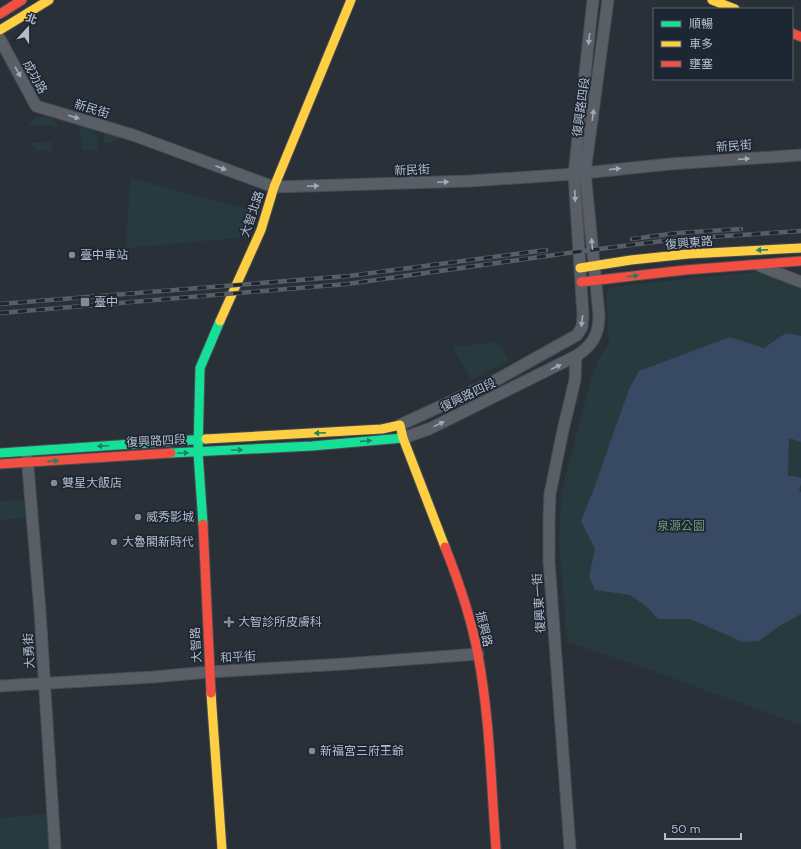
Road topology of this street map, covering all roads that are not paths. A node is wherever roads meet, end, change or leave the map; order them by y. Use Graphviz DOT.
graph roads {
  1 [pos="22,0"];
  2 [pos="49,0"];
  3 [pos="351,0"];
  4 [pos="593,0"];
  5 [pos="608,0"];
  6 [pos="712,0"];
  7 [pos="732,8"];
  8 [pos="0,14"];
  9 [pos="0,30"];
  10 [pos="0,39"];
  11 [pos="36,106"];
  12 [pos="801,155"];
  13 [pos="585,172"];
  14 [pos="574,174"];
  15 [pos="274,187"];
  16 [pos="801,248"];
  17 [pos="801,261"];
  18 [pos="754,264"];
  19 [pos="593,266"];
  20 [pos="580,268"];
  21 [pos="595,281"];
  22 [pos="581,282"];
  23 [pos="801,282"];
  24 [pos="576,356"];
  25 [pos="400,425"];
  26 [pos="403,438"];
  27 [pos="198,440"];
  28 [pos="27,451"];
  29 [pos="198,452"];
  30 [pos="0,453"];
  31 [pos="28,463"];
  32 [pos="0,464"];
  33 [pos="478,654"];
  34 [pos="209,672"];
  35 [pos="44,684"];
  36 [pos="0,686"];
  37 [pos="55,849"];
  38 [pos="222,849"];
  39 [pos="496,849"];
  40 [pos="570,849"];
  1 -- 8 [label="street"];
  2 -- 9 [label="street"];
  3 -- 15 [label="street, 大智北路"];
  4 -- 14 [label="street, 復興路四段, one-way"];
  13 -- 5 [label="street, 復興路四段, one-way"];
  6 -- 7 [label="street"];
  10 -- 11 [label="street, 成功路, one-way"];
  11 -- 15 [label="street, 新民街, one-way"];
  13 -- 12 [label="street, 新民街, one-way"];
  13 -- 14 [label="street, 新民街"];
  19 -- 13 [label="street, 復興路四段, one-way"];
  15 -- 14 [label="street, 新民街, one-way"];
  14 -- 20 [label="street, 復興路四段, one-way"];
  15 -- 27 [label="street, 大智北路"];
  16 -- 19 [label="street, 復興東路, one-way"];
  17 -- 18 [label="street"];
  21 -- 18 [label="street, one-way"];
  18 -- 23 [label="street"];
  19 -- 20 [label="street, 復興東路"];
  19 -- 21 [label="street, 復興路四段"];
  20 -- 22 [label="street, 復興路四段"];
  21 -- 22 [label="street"];
  21 -- 24 [label="street, 復興路四段"];
  22 -- 25 [label="street, 復興路四段, one-way"];
  26 -- 24 [label="street, 復興路四段, one-way"];
  24 -- 40 [label="street, 復興東一街"];
  25 -- 26 [label="street, 振興路"];
  25 -- 27 [label="street, 復興路四段, one-way"];
  29 -- 26 [label="street, 復興路四段, one-way"];
  26 -- 33 [label="street, 振興路"];
  27 -- 28 [label="street, 復興路四段, one-way"];
  27 -- 29 [label="street, 大智路"];
  28 -- 30 [label="street, 復興路四段"];
  28 -- 31 [label="street, 大勇街"];
  31 -- 29 [label="street, 復興路四段, one-way"];
  29 -- 34 [label="street, 大智路"];
  31 -- 32 [label="street, 復興路四段"];
  31 -- 35 [label="street, 大勇街"];
  33 -- 34 [label="street, 和平街"];
  33 -- 39 [label="street, 振興路"];
  34 -- 35 [label="street, 和平街"];
  34 -- 38 [label="street, 大智路"];
  35 -- 36 [label="street, 和平街"];
  35 -- 37 [label="street, 大勇街"];
}
